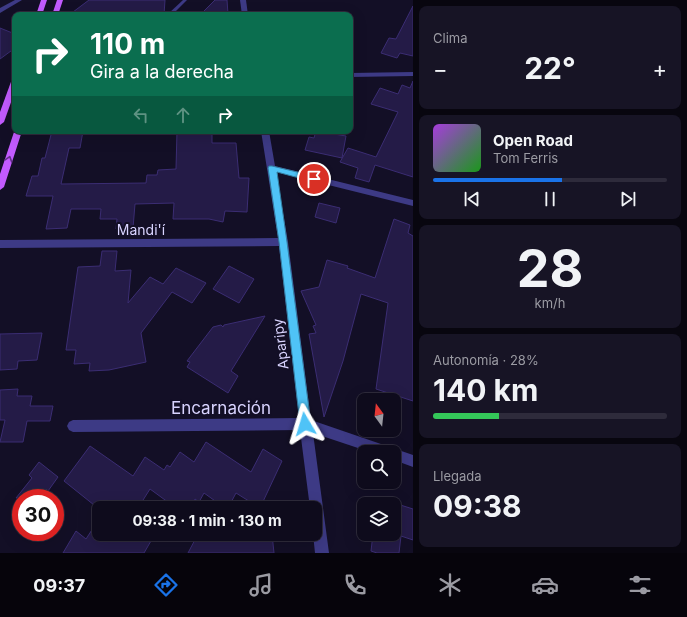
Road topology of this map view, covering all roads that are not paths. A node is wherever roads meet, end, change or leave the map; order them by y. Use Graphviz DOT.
graph roads {
  1 [pos="19,0"];
  2 [pos="44,0"];
  3 [pos="60,0"];
  4 [pos="185,0"];
  5 [pos="243,0"];
  6 [pos="0,11"];
  7 [pos="40,12"];
  8 [pos="56,12"];
  9 [pos="173,12"];
  10 [pos="245,12"];
  11 [pos="413,74"];
  12 [pos="353,75"];
  13 [pos="12,89"];
  14 [pos="0,122"];
  15 [pos="17,134"];
  16 [pos="266,134"];
  17 [pos="272,168"];
  18 [pos="0,187"];
  19 [pos="413,203"];
  20 [pos="283,242"];
  21 [pos="0,244"];
  22 [pos="305,424"];
  23 [pos="73,426"];
  24 [pos="367,445"];
  25 [pos="401,456"];
  26 [pos="413,460"];
  27 [pos="322,553"];
  1 -- 6 [label="street"];
  2 -- 7 [label="main road"];
  3 -- 8 [label="main road"];
  4 -- 9 [label="lane"];
  5 -- 10 [label="street"];
  11 -- 12 [label="street"];
  13 -- 14 [label="main road"];
  18 -- 15 [label="main road, one-way"];
  16 -- 17 [label="street, Aparipy"];
  17 -- 19 [label="street"];
  17 -- 20 [label="street, Aparipy"];
  20 -- 21 [label="street, Mandi'í"];
  20 -- 22 [label="street, Aparipy"];
  22 -- 23 [label="street, Encarnación"];
  22 -- 24 [label="street, Encarnación"];
  22 -- 27 [label="street, Aparipy"];
  25 -- 26 [label="street"];
}
